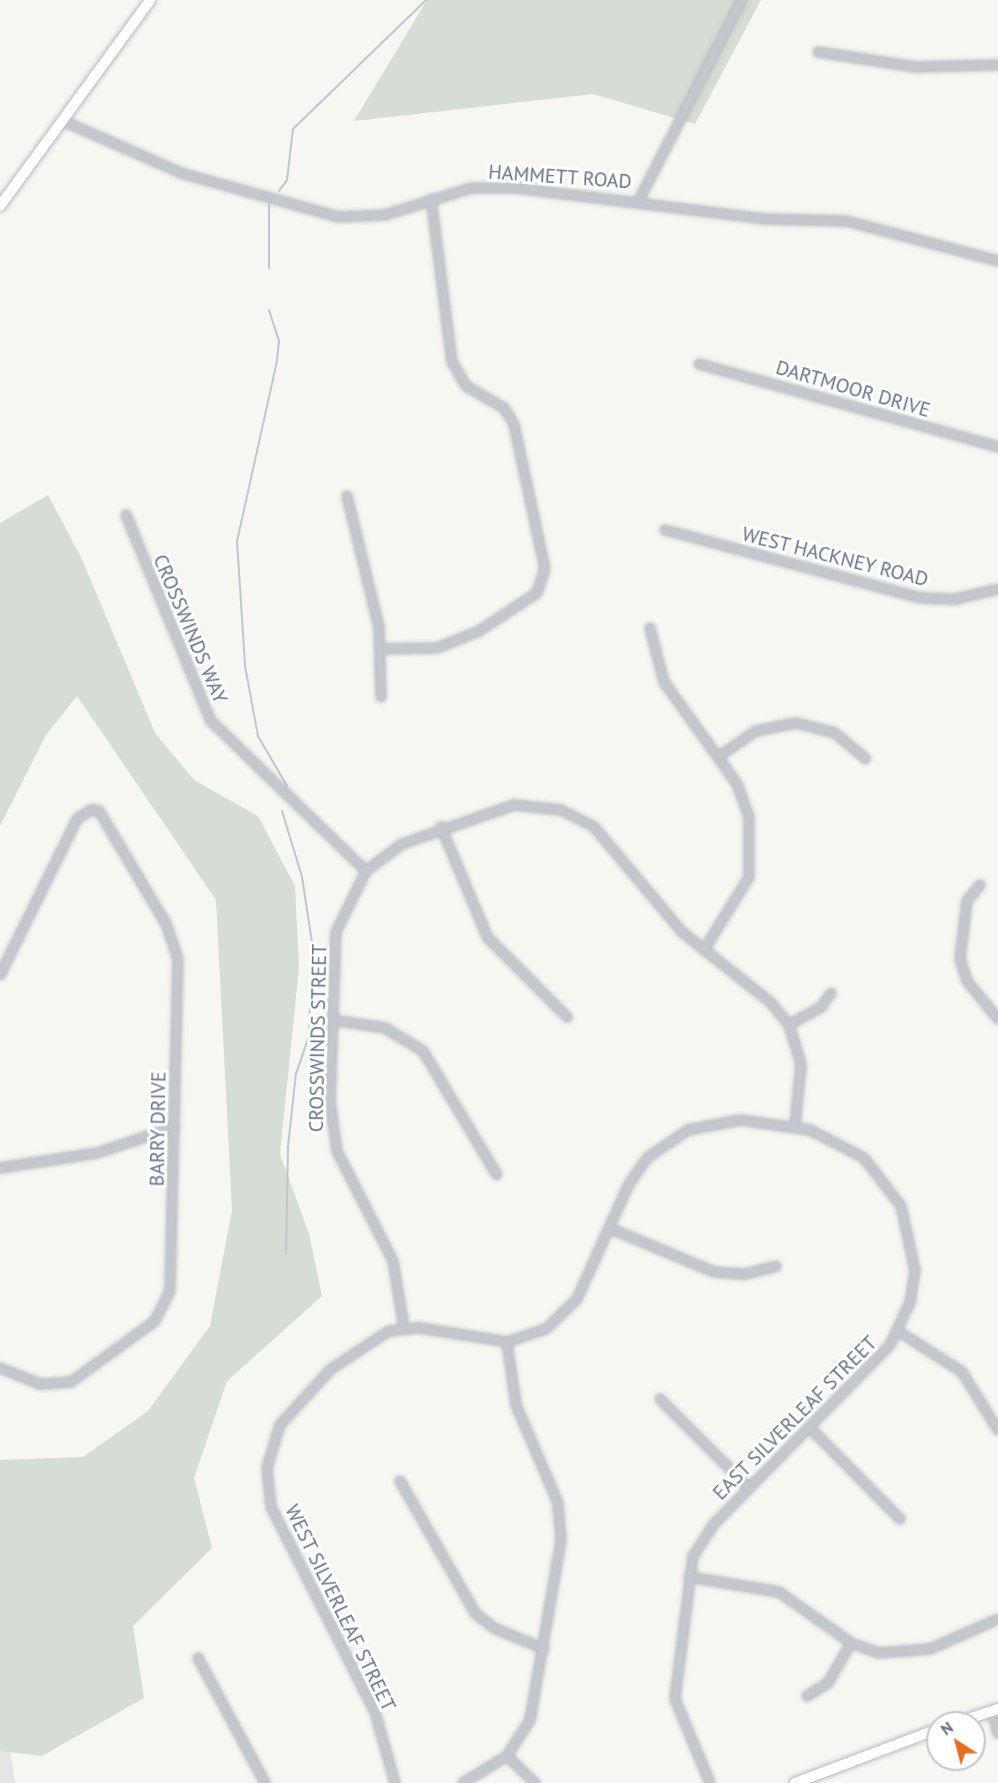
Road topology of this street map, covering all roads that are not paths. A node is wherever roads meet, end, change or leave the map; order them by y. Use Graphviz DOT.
graph roads {
  1 [pos="150,0"];
  2 [pos="742,0"];
  3 [pos="818,52"];
  4 [pos="998,65"];
  5 [pos="63,121"];
  6 [pos="431,199"];
  7 [pos="639,200"];
  8 [pos="0,206"];
  9 [pos="998,261"];
  10 [pos="699,364"];
  11 [pos="998,447"];
  12 [pos="347,496"];
  13 [pos="126,515"];
  14 [pos="665,530"];
  15 [pos="998,589"];
  16 [pos="650,628"];
  17 [pos="381,649"];
  18 [pos="381,697"];
  19 [pos="718,757"];
  20 [pos="866,759"];
  21 [pos="441,827"];
  22 [pos="366,871"];
  23 [pos="980,885"];
  24 [pos="704,950"];
  25 [pos="0,975"];
  26 [pos="831,993"];
  27 [pos="567,1017"];
  28 [pos="998,1019"];
  29 [pos="332,1020"];
  30 [pos="789,1025"];
  31 [pos="175,1127"];
  32 [pos="795,1128"];
  33 [pos="0,1168"];
  34 [pos="497,1175"];
  35 [pos="609,1228"];
  36 [pos="776,1266"];
  37 [pos="404,1328"];
  38 [pos="898,1331"];
  39 [pos="507,1342"];
  40 [pos="0,1368"];
  41 [pos="660,1399"];
  42 [pos="810,1428"];
  43 [pos="998,1430"];
  44 [pos="400,1481"];
  45 [pos="749,1488"];
  46 [pos="900,1519"];
  47 [pos="688,1577"];
  48 [pos="998,1619"];
  49 [pos="851,1643"];
  50 [pos="544,1649"];
  51 [pos="198,1658"];
  52 [pos="807,1696"];
  53 [pos="995,1710"];
  54 [pos="998,1732"];
  55 [pos="926,1734"];
  56 [pos="507,1756"];
  57 [pos="265,1783"];
  58 [pos="395,1783"];
  59 [pos="462,1783"];
  60 [pos="535,1783"];
  61 [pos="710,1783"];
  62 [pos="795,1783"];
  1 -- 5 [label="main road"];
  2 -- 7 [label="street"];
  3 -- 4 [label="street"];
  5 -- 6 [label="street, HAMMETT ROAD"];
  5 -- 8 [label="main road"];
  6 -- 7 [label="street, HAMMETT ROAD"];
  6 -- 17 [label="street"];
  7 -- 9 [label="street, HAMMETT ROAD"];
  10 -- 11 [label="street, DARTMOOR DRIVE"];
  12 -- 17 [label="street"];
  13 -- 22 [label="street, CROSSWINDS WAY"];
  14 -- 15 [label="street, WEST HACKNEY ROAD"];
  16 -- 19 [label="street"];
  17 -- 18 [label="street"];
  19 -- 20 [label="street"];
  19 -- 24 [label="street"];
  21 -- 22 [label="street, CROSSWINDS STREET"];
  21 -- 24 [label="street, CROSSWINDS STREET"];
  21 -- 27 [label="street"];
  22 -- 29 [label="street, CROSSWINDS STREET"];
  23 -- 28 [label="street"];
  24 -- 30 [label="street, CROSSWINDS STREET"];
  25 -- 31 [label="street, BARRY DRIVE"];
  26 -- 30 [label="street"];
  29 -- 34 [label="street"];
  29 -- 37 [label="street, CROSSWINDS STREET"];
  30 -- 32 [label="street, CROSSWINDS STREET"];
  31 -- 33 [label="street"];
  31 -- 40 [label="street, BARRY DRIVE"];
  32 -- 35 [label="street, EAST SILVERLEAF STREET"];
  32 -- 38 [label="street, EAST SILVERLEAF STREET"];
  35 -- 36 [label="street"];
  35 -- 39 [label="street, EAST SILVERLEAF STREET"];
  37 -- 39 [label="street, WEST SILVERLEAF STREET"];
  37 -- 58 [label="street, WEST SILVERLEAF STREET"];
  38 -- 42 [label="street, EAST SILVERLEAF STREET"];
  38 -- 43 [label="street"];
  39 -- 50 [label="street"];
  41 -- 45 [label="street"];
  42 -- 45 [label="street, EAST SILVERLEAF STREET"];
  42 -- 46 [label="street"];
  44 -- 50 [label="street"];
  45 -- 47 [label="street, EAST SILVERLEAF STREET"];
  47 -- 49 [label="street"];
  47 -- 61 [label="street, EAST SILVERLEAF STREET"];
  48 -- 49 [label="street"];
  49 -- 52 [label="street"];
  50 -- 56 [label="street"];
  51 -- 57 [label="street"];
  53 -- 54 [label="street"];
  55 -- 62 [label="main road"];
  56 -- 59 [label="street"];
  56 -- 60 [label="street"];
}
